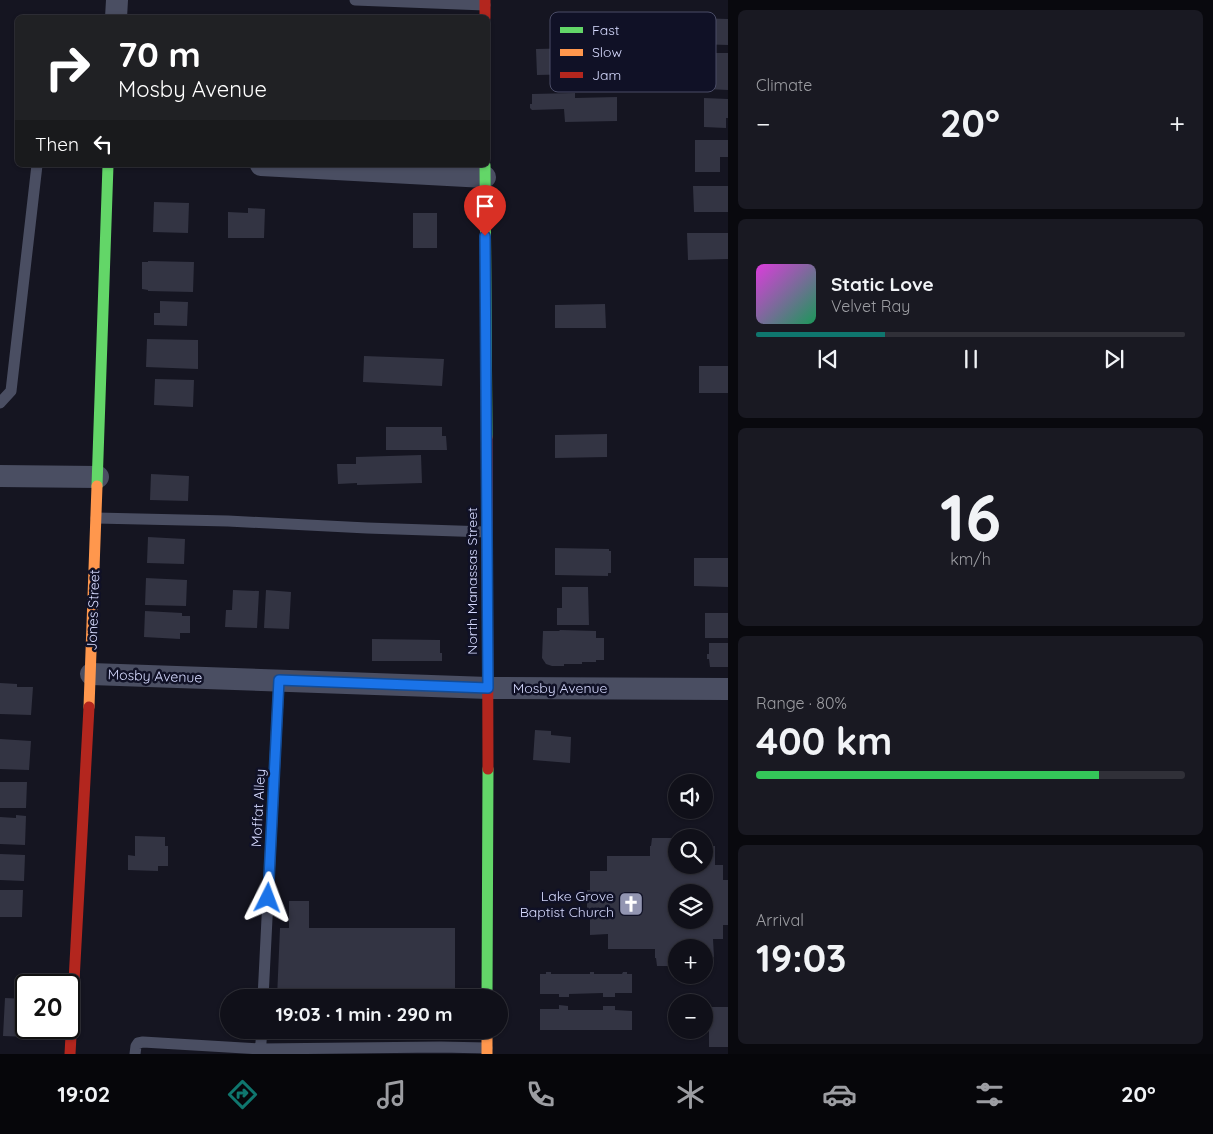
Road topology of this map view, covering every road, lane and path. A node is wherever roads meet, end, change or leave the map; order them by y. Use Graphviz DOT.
graph roads {
  1 [pos="117,0"];
  2 [pos="355,0"];
  3 [pos="485,3"];
  4 [pos="116,15"];
  5 [pos="37,167"];
  6 [pos="108,167"];
  7 [pos="336,167"];
  8 [pos="485,171"];
  9 [pos="0,403"];
  10 [pos="0,476"];
  11 [pos="98,477"];
  12 [pos="96,518"];
  13 [pos="487,532"];
  14 [pos="91,674"];
  15 [pos="279,680"];
  16 [pos="488,688"];
  17 [pos="728,689"];
  18 [pos="263,989"];
  19 [pos="487,989"];
  20 [pos="261,1039"];
  21 [pos="487,1051"];
  22 [pos="260,1052"];
  23 [pos="70,1054"];
  24 [pos="135,1054"];
  1 -- 4 [label="street"];
  2 -- 3 [label="lane"];
  5 -- 9 [label="lane"];
  6 -- 11 [label="street, Jones Street"];
  7 -- 8 [label="street"];
  8 -- 13 [label="street, North Manassas Street"];
  10 -- 11 [label="street"];
  11 -- 12 [label="street, Jones Street"];
  12 -- 13 [label="lane"];
  12 -- 14 [label="street, Jones Street"];
  13 -- 16 [label="street, North Manassas Street"];
  14 -- 15 [label="street, Mosby Avenue"];
  14 -- 23 [label="street, Jones Street"];
  15 -- 16 [label="street, Mosby Avenue"];
  15 -- 18 [label="lane, Moffat Alley"];
  16 -- 17 [label="street, Mosby Avenue"];
  16 -- 19 [label="street, North Manassas Street"];
  20 -- 22 [label="lane"];
  21 -- 22 [label="lane"];
  22 -- 24 [label="lane"];
}
